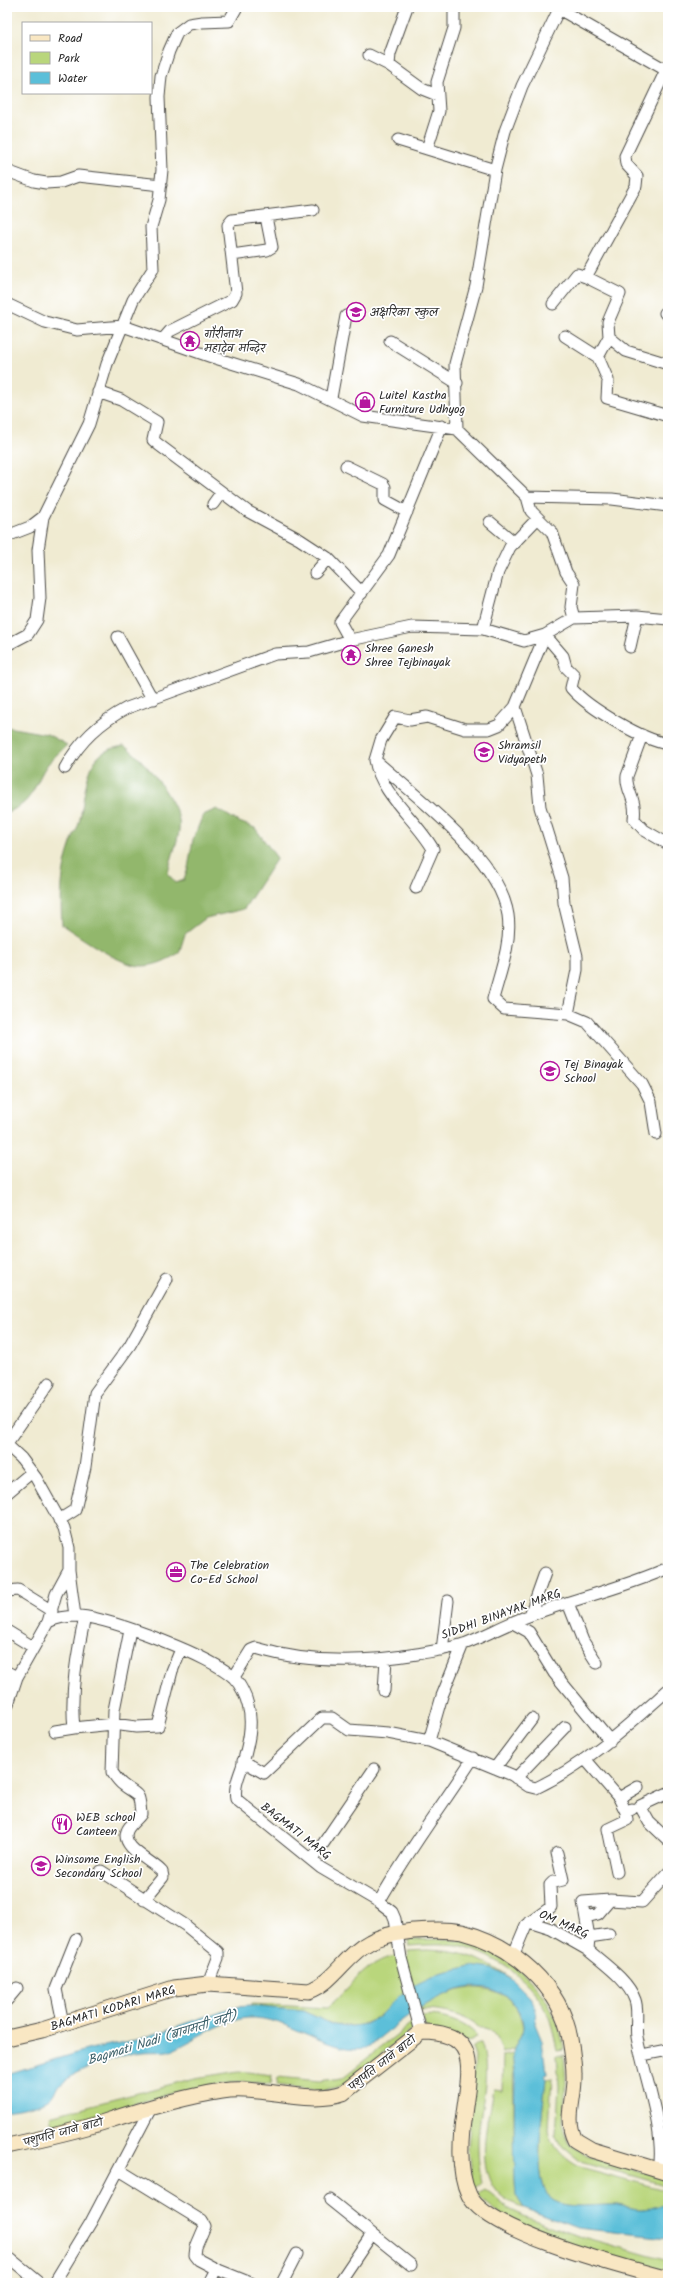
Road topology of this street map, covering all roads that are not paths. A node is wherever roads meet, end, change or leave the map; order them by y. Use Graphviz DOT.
graph roads {
  1 [pos="237,7"];
  2 [pos="407,7"];
  3 [pos="454,7"];
  4 [pos="559,8"];
  5 [pos="369,55"];
  6 [pos="388,65"];
  7 [pos="667,71"];
  8 [pos="437,95"];
  9 [pos="398,140"];
  10 [pos="427,148"];
  11 [pos="495,170"];
  12 [pos="7,171"];
  13 [pos="160,185"];
  14 [pos="313,210"];
  15 [pos="266,217"];
  16 [pos="232,255"];
  17 [pos="586,277"];
  18 [pos="7,304"];
  19 [pos="553,304"];
  20 [pos="346,316"];
  21 [pos="123,326"];
  22 [pos="565,336"];
  23 [pos="609,337"];
  24 [pos="163,339"];
  25 [pos="390,341"];
  26 [pos="598,357"];
  27 [pos="668,364"];
  28 [pos="457,383"];
  29 [pos="98,392"];
  30 [pos="331,398"];
  31 [pos="668,416"];
  32 [pos="442,426"];
  33 [pos="457,429"];
  34 [pos="346,466"];
  35 [pos="221,493"];
  36 [pos="527,496"];
  37 [pos="213,504"];
  38 [pos="668,506"];
  39 [pos="407,512"];
  40 [pos="43,517"];
  41 [pos="537,519"];
  42 [pos="490,522"];
  43 [pos="12,534"];
  44 [pos="515,543"];
  45 [pos="328,558"];
  46 [pos="315,573"];
  47 [pos="362,593"];
  48 [pos="637,616"];
  49 [pos="574,618"];
  50 [pos="668,619"];
  51 [pos="483,628"];
  52 [pos="545,635"];
  53 [pos="118,637"];
  54 [pos="350,640"];
  55 [pos="7,645"];
  56 [pos="630,648"];
  57 [pos="154,699"];
  58 [pos="515,707"];
  59 [pos="642,735"];
  60 [pos="668,744"];
  61 [pos="375,760"];
  62 [pos="65,768"];
  63 [pos="668,844"];
  64 [pos="416,888"];
  65 [pos="568,1014"];
  66 [pos="656,1134"];
  67 [pos="167,1279"];
  68 [pos="49,1383"];
  69 [pos="7,1444"];
  70 [pos="32,1472"];
  71 [pos="7,1493"];
  72 [pos="59,1520"];
  73 [pos="668,1568"];
  74 [pos="69,1570"];
  75 [pos="545,1573"];
  76 [pos="7,1591"];
  77 [pos="448,1601"];
  78 [pos="568,1603"];
  79 [pos="530,1615"];
  80 [pos="50,1616"];
  81 [pos="80,1617"];
  82 [pos="513,1623"];
  83 [pos="130,1630"];
  84 [pos="7,1631"];
  85 [pos="463,1644"];
  86 [pos="33,1647"];
  87 [pos="181,1649"];
  88 [pos="442,1650"];
  89 [pos="386,1659"];
  90 [pos="597,1663"];
  91 [pos="12,1674"];
  92 [pos="234,1677"];
  93 [pos="668,1690"];
  94 [pos="384,1691"];
  95 [pos="7,1707"];
  96 [pos="532,1718"];
  97 [pos="113,1724"];
  98 [pos="565,1727"];
  99 [pos="74,1728"];
  100 [pos="55,1731"];
  101 [pos="429,1741"];
  102 [pos="610,1742"];
  103 [pos="473,1758"];
  104 [pos="586,1760"];
  105 [pos="243,1761"];
  106 [pos="495,1768"];
  107 [pos="374,1769"];
  108 [pos="516,1778"];
  109 [pos="638,1787"];
  110 [pos="668,1793"];
  111 [pos="620,1798"];
  112 [pos="640,1806"];
  113 [pos="626,1812"];
  114 [pos="668,1840"];
  115 [pos="557,1853"];
  116 [pos="312,1860"];
  117 [pos="100,1871"];
  118 [pos="617,1872"];
  119 [pos="668,1873"];
  120 [pos="144,1900"];
  121 [pos="610,1900"];
  122 [pos="379,1902"];
  123 [pos="586,1918"];
  124 [pos="529,1922"];
  125 [pos="398,1933"];
  126 [pos="609,1934"];
  127 [pos="589,1937"];
  128 [pos="76,1939"];
  129 [pos="588,1950"];
  130 [pos="513,1956"];
  131 [pos="208,1984"];
  132 [pos="17,1988"];
  133 [pos="7,2000"];
  134 [pos="63,2023"];
  135 [pos="420,2032"];
  136 [pos="7,2038"];
  137 [pos="668,2050"];
  138 [pos="642,2055"];
  139 [pos="152,2106"];
  140 [pos="7,2146"];
  141 [pos="119,2170"];
  142 [pos="664,2172"];
  143 [pos="330,2200"];
  144 [pos="372,2234"];
  145 [pos="296,2254"];
  146 [pos="7,2256"];
  147 [pos="411,2265"];
  148 [pos="216,2269"];
  149 [pos="668,2279"];
  150 [pos="40,2283"];
  151 [pos="54,2283"];
  152 [pos="209,2283"];
  153 [pos="250,2283"];
  154 [pos="282,2283"];
  155 [pos="339,2283"];
  1 -- 13 [label="street"];
  2 -- 6 [label="street"];
  3 -- 8 [label="street"];
  4 -- 7 [label="street"];
  4 -- 11 [label="street"];
  5 -- 6 [label="street"];
  6 -- 8 [label="street"];
  7 -- 17 [label="street"];
  8 -- 10 [label="street"];
  9 -- 10 [label="street"];
  10 -- 11 [label="street"];
  11 -- 28 [label="street"];
  12 -- 13 [label="street"];
  13 -- 21 [label="street"];
  14 -- 15 [label="street"];
  15 -- 16 [label="street"];
  15 -- 16 [label="street"];
  16 -- 24 [label="street"];
  17 -- 19 [label="street"];
  17 -- 23 [label="street"];
  18 -- 21 [label="street"];
  20 -- 30 [label="street"];
  21 -- 24 [label="street"];
  21 -- 29 [label="street"];
  22 -- 26 [label="street"];
  23 -- 26 [label="street"];
  23 -- 27 [label="street"];
  24 -- 30 [label="street"];
  25 -- 28 [label="street"];
  26 -- 31 [label="street"];
  28 -- 33 [label="street"];
  29 -- 35 [label="street"];
  29 -- 40 [label="street"];
  30 -- 32 [label="street"];
  32 -- 33 [label="street"];
  32 -- 39 [label="street"];
  33 -- 36 [label="street"];
  34 -- 39 [label="street"];
  35 -- 37 [label="street"];
  35 -- 45 [label="street"];
  36 -- 38 [label="street"];
  36 -- 41 [label="street"];
  39 -- 47 [label="street"];
  40 -- 43 [label="street"];
  40 -- 55 [label="street"];
  41 -- 44 [label="street"];
  41 -- 49 [label="street"];
  42 -- 44 [label="street"];
  44 -- 51 [label="street"];
  45 -- 46 [label="street"];
  45 -- 47 [label="street"];
  47 -- 54 [label="street"];
  48 -- 49 [label="street"];
  48 -- 50 [label="street"];
  48 -- 56 [label="street"];
  49 -- 52 [label="street"];
  51 -- 52 [label="street"];
  51 -- 54 [label="street"];
  52 -- 58 [label="street"];
  52 -- 59 [label="street"];
  53 -- 57 [label="street"];
  54 -- 57 [label="street"];
  57 -- 62 [label="street"];
  58 -- 61 [label="street"];
  58 -- 65 [label="street"];
  59 -- 60 [label="street"];
  59 -- 63 [label="street"];
  61 -- 64 [label="street"];
  61 -- 65 [label="street"];
  65 -- 66 [label="street"];
  67 -- 72 [label="street"];
  68 -- 69 [label="street"];
  69 -- 70 [label="street"];
  70 -- 71 [label="street"];
  70 -- 72 [label="street"];
  72 -- 74 [label="street"];
  73 -- 78 [label="street, SIDDHI BINAYAK MARG"];
  74 -- 80 [label="street"];
  74 -- 81 [label="street"];
  75 -- 79 [label="street"];
  76 -- 80 [label="street"];
  77 -- 88 [label="street"];
  78 -- 79 [label="street, SIDDHI BINAYAK MARG"];
  78 -- 90 [label="street"];
  79 -- 82 [label="street, SIDDHI BINAYAK MARG"];
  80 -- 81 [label="street"];
  80 -- 86 [label="street"];
  81 -- 83 [label="street"];
  81 -- 99 [label="street"];
  82 -- 85 [label="street, SIDDHI BINAYAK MARG"];
  82 -- 102 [label="street"];
  83 -- 87 [label="street"];
  83 -- 97 [label="street"];
  84 -- 86 [label="street"];
  85 -- 88 [label="street, SIDDHI BINAYAK MARG"];
  85 -- 101 [label="street"];
  86 -- 91 [label="street"];
  87 -- 92 [label="street"];
  87 -- 97 [label="street"];
  88 -- 89 [label="street, SIDDHI BINAYAK MARG"];
  89 -- 92 [label="street, SIDDHI BINAYAK MARG"];
  89 -- 94 [label="street"];
  91 -- 95 [label="street"];
  92 -- 105 [label="street, BAGMATI MARG"];
  93 -- 102 [label="street"];
  96 -- 106 [label="street"];
  97 -- 99 [label="street"];
  97 -- 120 [label="street"];
  98 -- 108 [label="street"];
  99 -- 100 [label="street"];
  101 -- 103 [label="street"];
  101 -- 105 [label="street"];
  102 -- 104 [label="street"];
  103 -- 106 [label="street"];
  103 -- 122 [label="street"];
  104 -- 108 [label="street"];
  104 -- 111 [label="street"];
  105 -- 116 [label="street, BAGMATI MARG"];
  106 -- 108 [label="street"];
  107 -- 116 [label="street"];
  109 -- 111 [label="street"];
  110 -- 112 [label="street"];
  111 -- 113 [label="street"];
  112 -- 113 [label="street"];
  112 -- 114 [label="street"];
  113 -- 118 [label="street"];
  115 -- 124 [label="street, OM MARG"];
  116 -- 122 [label="street, BAGMATI MARG"];
  117 -- 120 [label="street"];
  119 -- 121 [label="street, OM MARG"];
  120 -- 131 [label="street"];
  121 -- 123 [label="street"];
  121 -- 123 [label="street, OM MARG"];
  122 -- 125 [label="street, BAGMATI MARG"];
  123 -- 127 [label="street, OM MARG"];
  124 -- 129 [label="street, OM MARG"];
  124 -- 130 [label="street, OM MARG"];
  125 -- 130 [label="main road, BAGMATI KODARI MARG"];
  125 -- 131 [label="main road, BAGMATI KODARI MARG"];
  125 -- 135 [label="street, BAGMATI MARG"];
  126 -- 127 [label="street"];
  127 -- 129 [label="street, OM MARG"];
  128 -- 134 [label="street"];
  129 -- 138 [label="street"];
  130 -- 142 [label="main road, BAGMATI KODARI MARG"];
  131 -- 134 [label="main road, BAGMATI KODARI MARG"];
  132 -- 133 [label="street"];
  134 -- 136 [label="main road, BAGMATI KODARI MARG"];
  135 -- 139 [label="main road, पशुपति जाने बाटो"];
  135 -- 149 [label="main road, पशुपति जाने बाटो"];
  137 -- 138 [label="street"];
  138 -- 142 [label="street"];
  139 -- 140 [label="main road, पशुपति जाने बाटो"];
  139 -- 141 [label="street"];
  141 -- 148 [label="street"];
  141 -- 151 [label="street"];
  143 -- 144 [label="street"];
  144 -- 147 [label="street"];
  144 -- 155 [label="street"];
  145 -- 154 [label="street"];
  146 -- 150 [label="street"];
  148 -- 152 [label="street"];
  148 -- 153 [label="street"];
}
